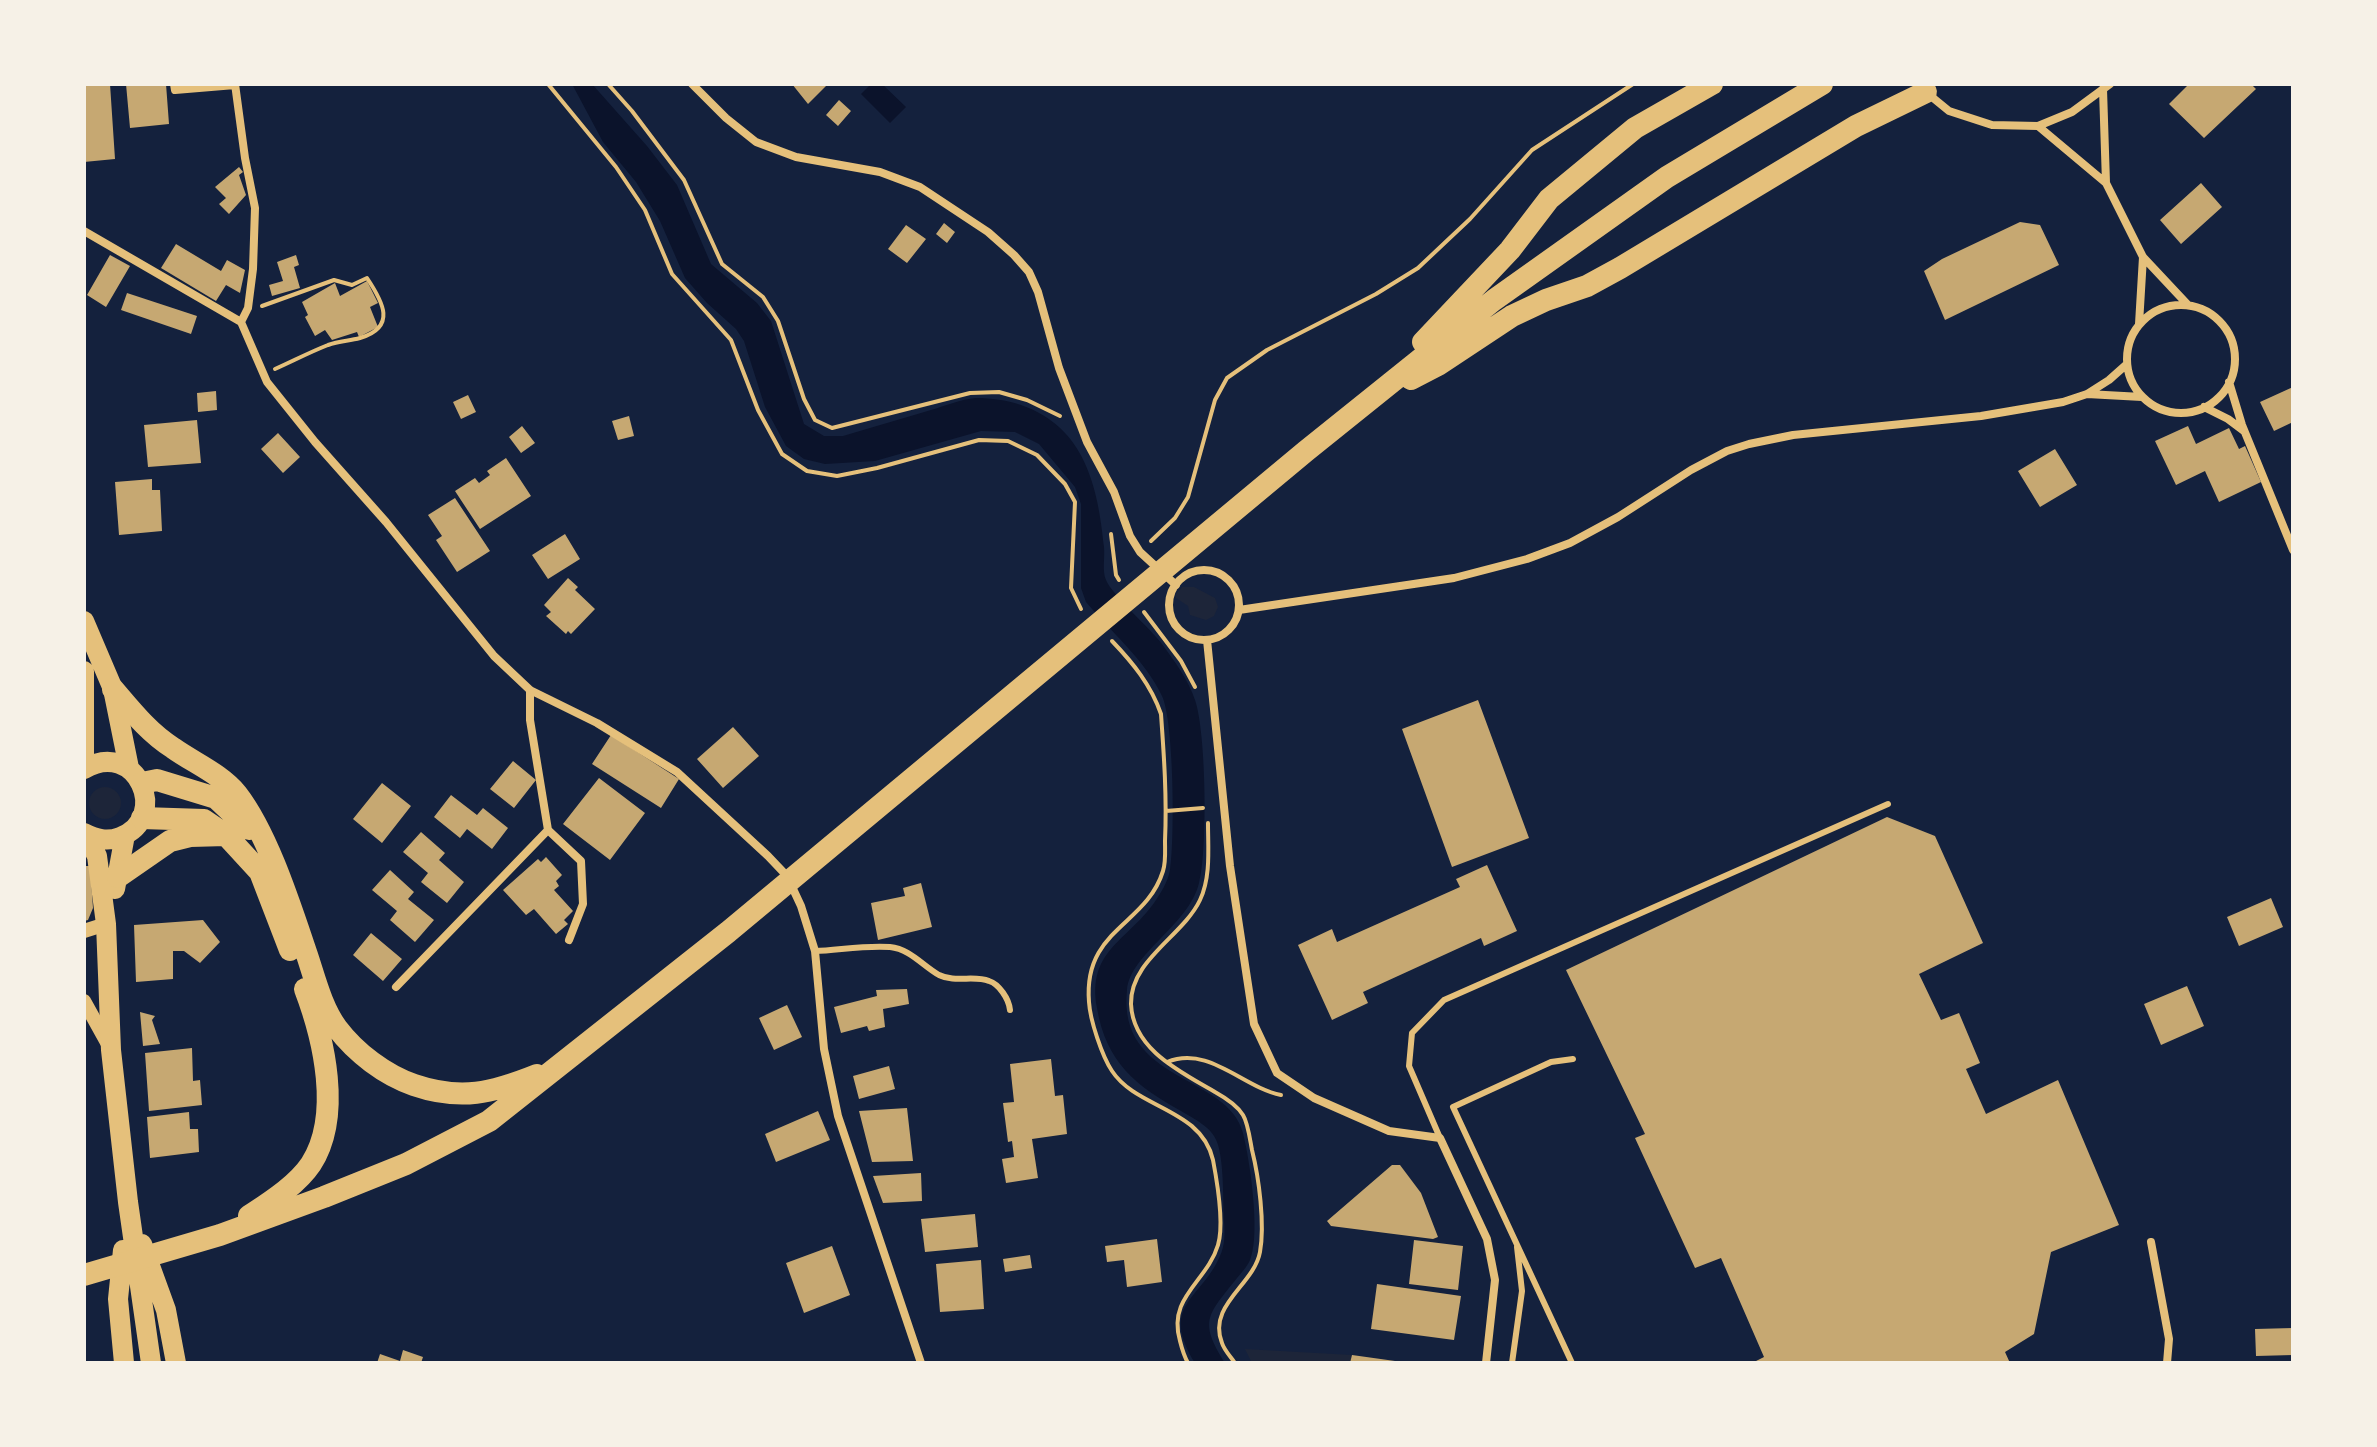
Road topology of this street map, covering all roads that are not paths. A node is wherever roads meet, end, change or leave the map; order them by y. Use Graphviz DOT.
graph roads {
  1 [pos="174,84"];
  2 [pos="235,84"];
  3 [pos="692,84"];
  4 [pos="1712,84"];
  5 [pos="1822,84"];
  6 [pos="2106,87"];
  7 [pos="1921,88"];
  8 [pos="2038,126"];
  9 [pos="2106,183"];
  10 [pos="84,231"];
  11 [pos="2143,257"];
  12 [pos="2188,305"];
  13 [pos="241,322"];
  14 [pos="2139,324"];
  15 [pos="2127,364"];
  16 [pos="2229,382"];
  17 [pos="2087,394"];
  18 [pos="2143,397"];
  19 [pos="1368,401"];
  20 [pos="2204,407"];
  21 [pos="2245,431"];
  22 [pos="2293,550"];
  23 [pos="1176,585"];
  24 [pos="1239,610"];
  25 [pos="84,621"];
  26 [pos="1207,640"];
  27 [pos="84,671"];
  28 [pos="113,689"];
  29 [pos="530,690"];
  30 [pos="85,693"];
  31 [pos="84,759"];
  32 [pos="84,769"];
  33 [pos="135,776"];
  34 [pos="1888,804"];
  35 [pos="142,818"];
  36 [pos="548,830"];
  37 [pos="85,833"];
  38 [pos="125,835"];
  39 [pos="226,835"];
  40 [pos="265,843"];
  41 [pos="118,877"];
  42 [pos="106,924"];
  43 [pos="84,931"];
  44 [pos="569,940"];
  45 [pos="815,951"];
  46 [pos="396,987"];
  47 [pos="84,1001"];
  48 [pos="1010,1010"];
  49 [pos="111,1050"];
  50 [pos="1573,1059"];
  51 [pos="564,1063"];
  52 [pos="1440,1138"];
  53 [pos="128,1202"];
  54 [pos="220,1235"];
  55 [pos="1516,1239"];
  56 [pos="2151,1242"];
  57 [pos="94,1272"];
  58 [pos="124,1363"];
  59 [pos="151,1363"];
  60 [pos="176,1363"];
  61 [pos="921,1363"];
  62 [pos="1486,1363"];
  63 [pos="1512,1363"];
  64 [pos="1572,1363"];
  65 [pos="2167,1363"];
  1 -- 2 [label="street"];
  2 -- 13 [label="street"];
  3 -- 23 [label="street"];
  4 -- 19 [label="highway"];
  5 -- 19 [label="highway"];
  6 -- 8 [label="street"];
  6 -- 9 [label="street"];
  7 -- 8 [label="street"];
  7 -- 19 [label="highway"];
  8 -- 9 [label="street"];
  9 -- 11 [label="street"];
  10 -- 13 [label="street"];
  11 -- 12 [label="street"];
  11 -- 14 [label="street"];
  12 -- 14 [label="street"];
  12 -- 16 [label="street"];
  13 -- 29 [label="street"];
  14 -- 15 [label="street"];
  15 -- 17 [label="street"];
  15 -- 18 [label="street"];
  16 -- 20 [label="street"];
  16 -- 21 [label="street"];
  17 -- 18 [label="street"];
  17 -- 24 [label="street"];
  18 -- 20 [label="street"];
  19 -- 51 [label="highway"];
  20 -- 21 [label="street"];
  21 -- 22 [label="street"];
  23 -- 24 [label="street"];
  23 -- 26 [label="street"];
  24 -- 26 [label="street"];
  25 -- 28 [label="main road"];
  26 -- 52 [label="street"];
  27 -- 30 [label="main road"];
  28 -- 33 [label="main road"];
  28 -- 40 [label="highway"];
  29 -- 36 [label="street"];
  29 -- 45 [label="street"];
  30 -- 31 [label="main road"];
  32 -- 33 [label="main road"];
  33 -- 35 [label="main road"];
  33 -- 40 [label="highway"];
  34 -- 52 [label="lane"];
  35 -- 38 [label="main road"];
  35 -- 39 [label="highway"];
  36 -- 44 [label="street"];
  36 -- 46 [label="street"];
  37 -- 38 [label="main road"];
  37 -- 42 [label="main road"];
  38 -- 41 [label="main road"];
  39 -- 41 [label="highway"];
  39 -- 54 [label="highway"];
  40 -- 51 [label="highway"];
  41 -- 42 [label="main road"];
  42 -- 43 [label="street"];
  42 -- 49 [label="main road"];
  45 -- 48 [label="lane"];
  45 -- 61 [label="street"];
  47 -- 49 [label="street"];
  49 -- 53 [label="main road"];
  50 -- 55 [label="lane"];
  51 -- 54 [label="highway"];
  52 -- 62 [label="street"];
  53 -- 58 [label="main road"];
  53 -- 59 [label="main road"];
  53 -- 60 [label="main road"];
  54 -- 57 [label="highway"];
  55 -- 63 [label="lane"];
  55 -- 64 [label="lane"];
  56 -- 65 [label="street"];
}
